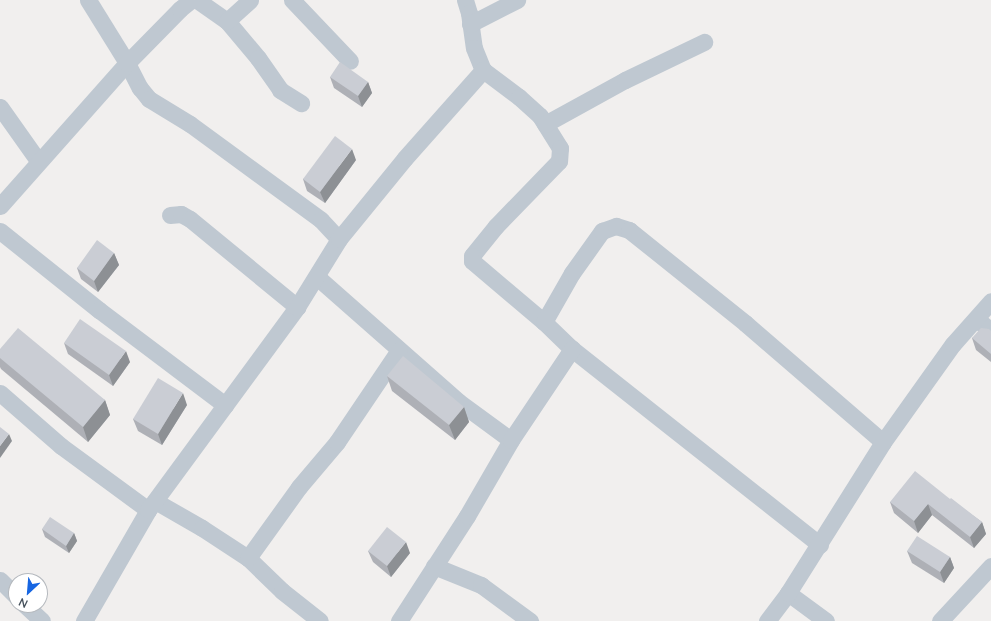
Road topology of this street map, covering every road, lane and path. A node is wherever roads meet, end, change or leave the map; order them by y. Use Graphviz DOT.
graph roads {
  1 [pos="88,0"];
  2 [pos="197,0"];
  3 [pos="250,0"];
  4 [pos="292,0"];
  5 [pos="465,0"];
  6 [pos="517,0"];
  7 [pos="180,3"];
  8 [pos="227,21"];
  9 [pos="470,24"];
  10 [pos="704,42"];
  11 [pos="350,60"];
  12 [pos="127,63"];
  13 [pos="483,70"];
  14 [pos="301,103"];
  15 [pos="0,107"];
  16 [pos="545,124"];
  17 [pos="39,162"];
  18 [pos="0,206"];
  19 [pos="170,215"];
  20 [pos="0,231"];
  21 [pos="339,239"];
  22 [pos="317,277"];
  23 [pos="991,301"];
  24 [pos="297,307"];
  25 [pos="977,319"];
  26 [pos="544,322"];
  27 [pos="991,331"];
  28 [pos="572,349"];
  29 [pos="399,350"];
  30 [pos="0,392"];
  31 [pos="225,405"];
  32 [pos="511,440"];
  33 [pos="883,442"];
  34 [pos="152,506"];
  35 [pos="820,545"];
  36 [pos="248,558"];
  37 [pos="434,566"];
  38 [pos="991,566"];
  39 [pos="0,580"];
  40 [pos="8,588"];
  41 [pos="788,593"];
  42 [pos="34,613"];
  43 [pos="42,621"];
  44 [pos="84,621"];
  45 [pos="320,621"];
  46 [pos="399,621"];
  47 [pos="530,621"];
  48 [pos="767,621"];
  49 [pos="826,621"];
  50 [pos="940,621"];
  1 -- 12 [label="street"];
  2 -- 8 [label="street"];
  3 -- 8 [label="street"];
  4 -- 11 [label="street"];
  5 -- 9 [label="street"];
  6 -- 9 [label="street"];
  7 -- 12 [label="street"];
  8 -- 14 [label="street"];
  9 -- 13 [label="street"];
  10 -- 16 [label="street"];
  12 -- 17 [label="street"];
  12 -- 21 [label="street"];
  13 -- 16 [label="street"];
  13 -- 21 [label="street"];
  15 -- 17 [label="street"];
  16 -- 26 [label="street"];
  17 -- 18 [label="street"];
  19 -- 24 [label="street"];
  20 -- 31 [label="street"];
  21 -- 22 [label="street"];
  22 -- 24 [label="street"];
  22 -- 29 [label="street"];
  23 -- 25 [label="street"];
  24 -- 31 [label="street"];
  25 -- 27 [label="street"];
  25 -- 33 [label="street"];
  26 -- 28 [label="street"];
  26 -- 33 [label="street"];
  28 -- 32 [label="street"];
  28 -- 35 [label="street"];
  29 -- 32 [label="street"];
  29 -- 36 [label="street"];
  30 -- 34 [label="street"];
  31 -- 34 [label="street"];
  32 -- 37 [label="street"];
  33 -- 35 [label="street"];
  34 -- 36 [label="street"];
  34 -- 44 [label="street"];
  35 -- 41 [label="street"];
  36 -- 45 [label="street"];
  37 -- 46 [label="street"];
  37 -- 47 [label="street"];
  38 -- 50 [label="street"];
  39 -- 40 [label="street"];
  41 -- 48 [label="street"];
  41 -- 49 [label="street"];
  42 -- 43 [label="street"];
}
